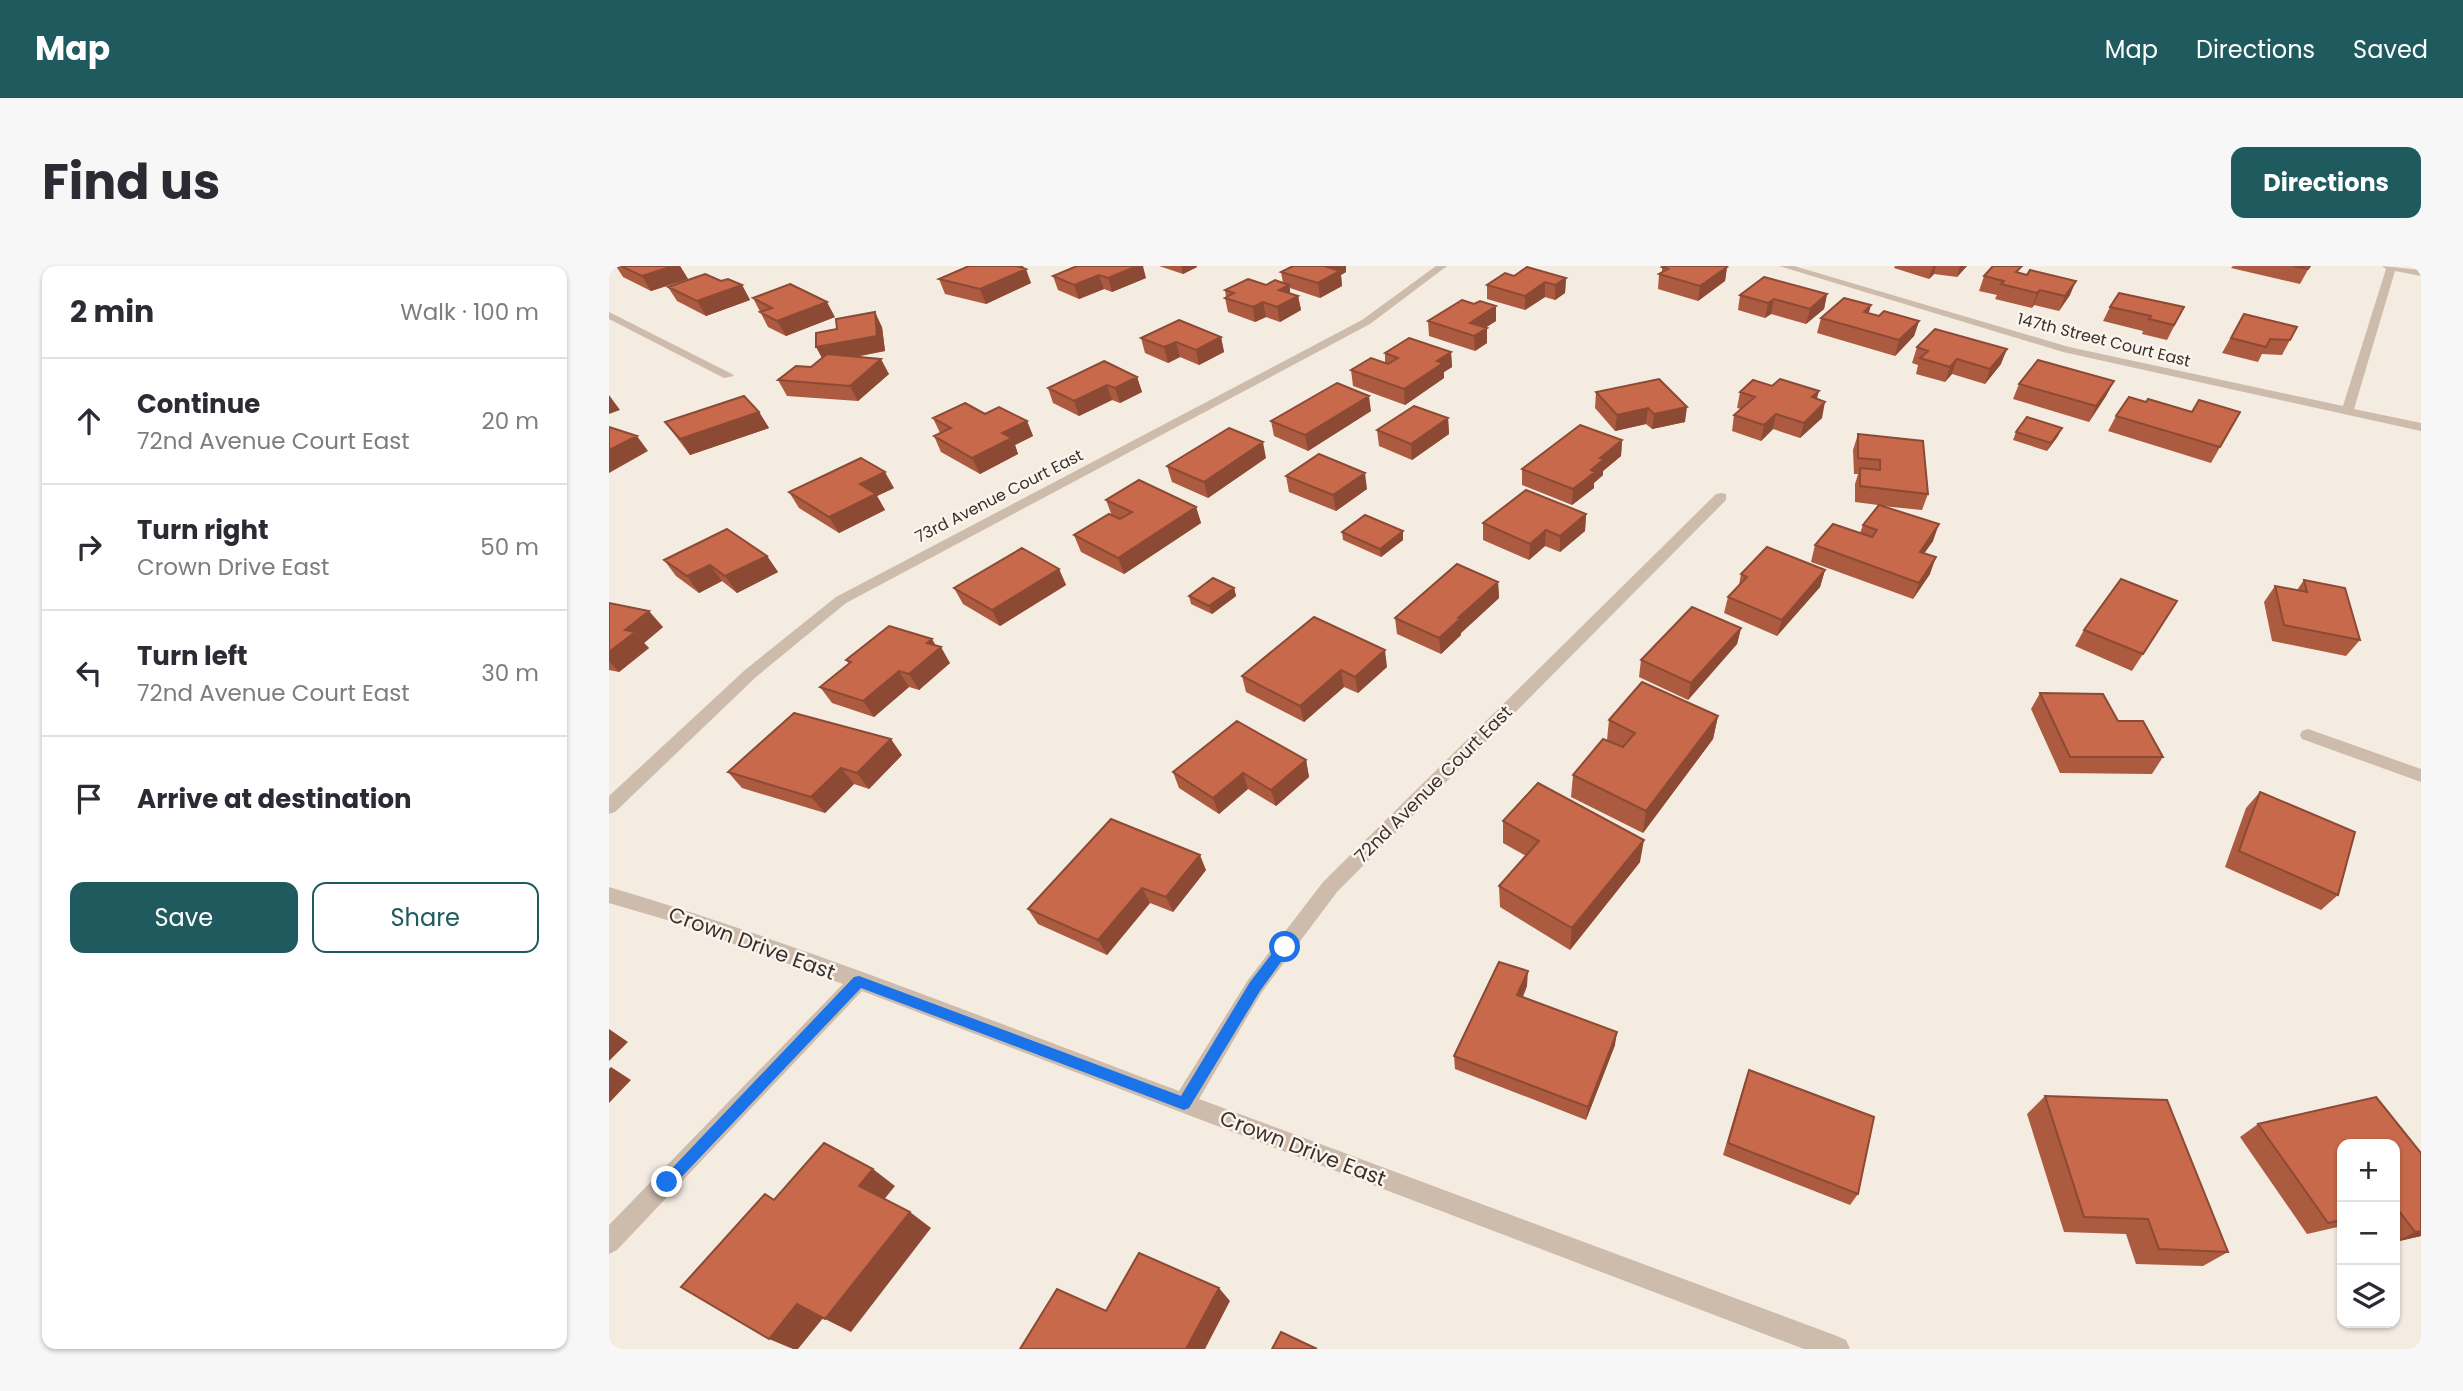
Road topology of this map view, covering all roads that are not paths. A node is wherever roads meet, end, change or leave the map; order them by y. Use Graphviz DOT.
graph roads {
  1 [pos="1443,266"];
  2 [pos="1784,266"];
  3 [pos="2390,266"];
  4 [pos="2421,273"];
  5 [pos="609,315"];
  6 [pos="728,376"];
  7 [pos="2347,411"];
  8 [pos="2421,427"];
  9 [pos="1721,497"];
  10 [pos="2308,735"];
  11 [pos="2421,776"];
  12 [pos="609,807"];
  13 [pos="609,895"];
  14 [pos="859,981"];
  15 [pos="1184,1104"];
  16 [pos="609,1242"];
  17 [pos="1837,1349"];
  1 -- 12 [label="street, 73rd Avenue Court East"];
  2 -- 7 [label="street, 147th Street Court East"];
  3 -- 4 [label="street"];
  3 -- 7 [label="street"];
  5 -- 6 [label="street"];
  7 -- 8 [label="street, 147th Street Court East"];
  9 -- 15 [label="street, 72nd Avenue Court East"];
  10 -- 11 [label="street"];
  13 -- 14 [label="street, Crown Drive East"];
  14 -- 15 [label="street, Crown Drive East"];
  14 -- 16 [label="street"];
  15 -- 17 [label="street, Crown Drive East"];
}
